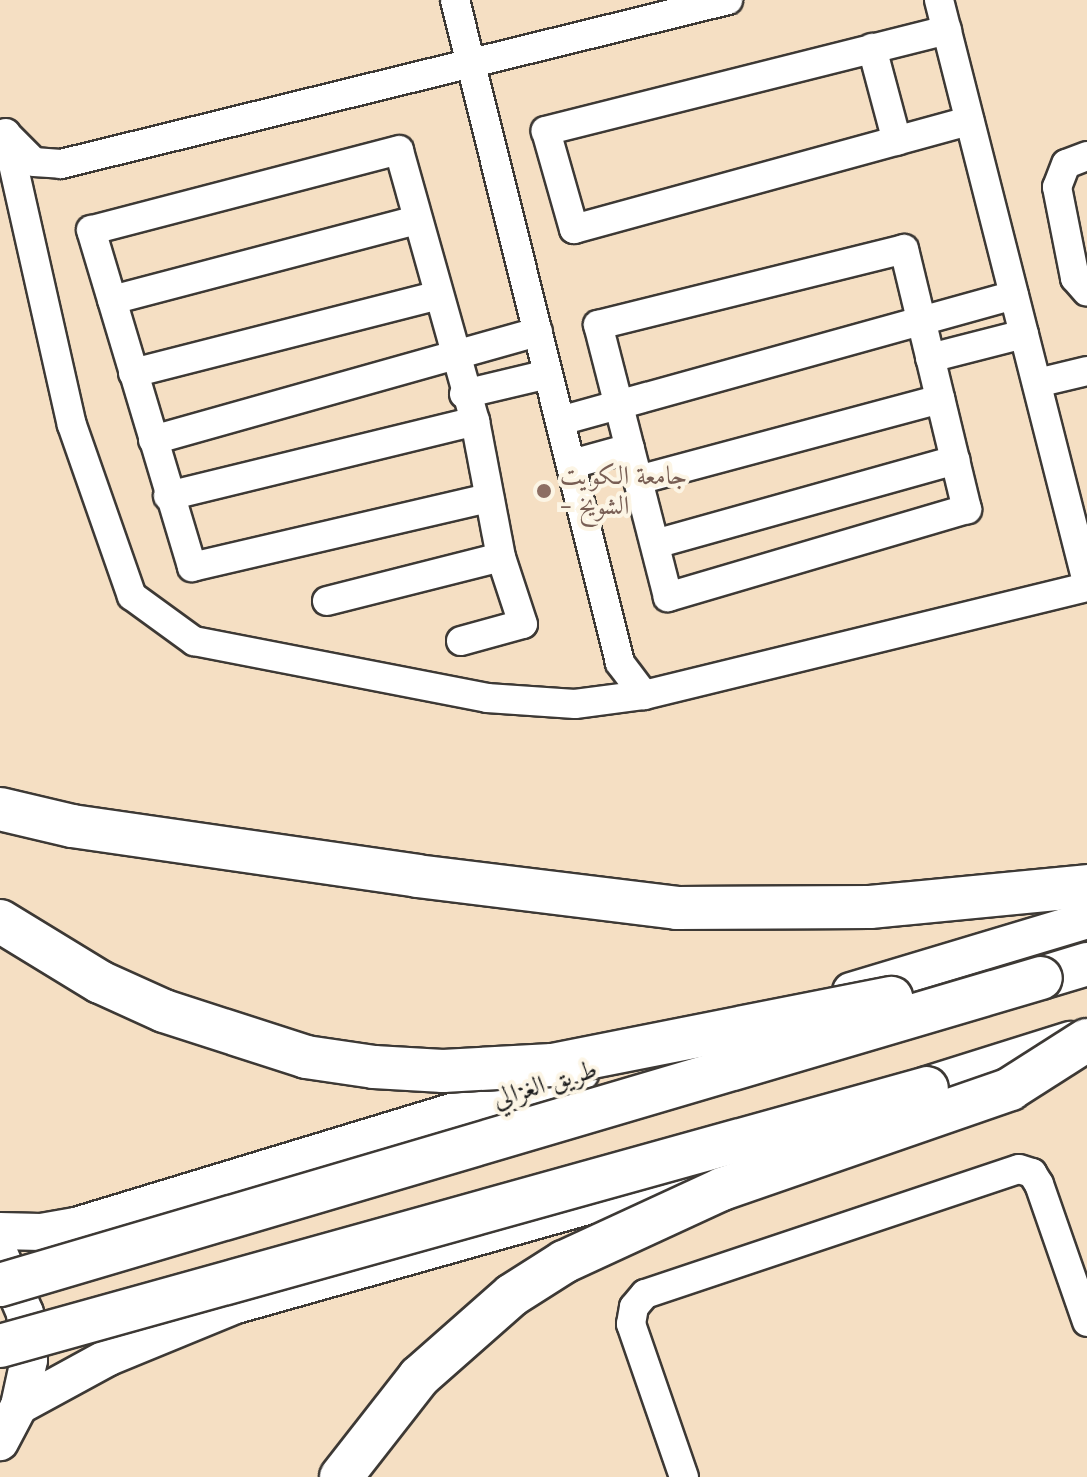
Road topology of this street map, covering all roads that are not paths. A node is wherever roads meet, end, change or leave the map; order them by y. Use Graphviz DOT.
graph roads {
  1 [pos="455,0"];
  2 [pos="728,0"];
  3 [pos="939,0"];
  4 [pos="947,30"];
  5 [pos="872,48"];
  6 [pos="472,65"];
  7 [pos="970,121"];
  8 [pos="3,126"];
  9 [pos="897,141"];
  10 [pos="1087,156"];
  11 [pos="418,220"];
  12 [pos="1087,292"];
  13 [pos="438,295"];
  14 [pos="1014,295"];
  15 [pos="112,300"];
  16 [pos="921,320"];
  17 [pos="538,332"];
  18 [pos="1024,334"];
  19 [pos="455,358"];
  20 [pos="930,358"];
  21 [pos="1087,371"];
  22 [pos="133,373"];
  23 [pos="548,374"];
  24 [pos="1037,383"];
  25 [pos="464,394"];
  26 [pos="940,399"];
  27 [pos="619,405"];
  28 [pos="475,421"];
  29 [pos="560,421"];
  30 [pos="153,440"];
  31 [pos="630,448"];
  32 [pos="955,460"];
  33 [pos="572,464"];
  34 [pos="638,480"];
  35 [pos="168,496"];
  36 [pos="489,498"];
  37 [pos="655,544"];
  38 [pos="501,557"];
  39 [pos="1087,585"];
  40 [pos="327,601"];
  41 [pos="461,641"];
  42 [pos="644,695"];
  43 [pos="0,809"];
  44 [pos="1087,886"];
  45 [pos="1087,920"];
  46 [pos="0,921"];
  47 [pos="1087,964"];
  48 [pos="1041,978"];
  49 [pos="1087,1039"];
  50 [pos="1087,1065"];
  51 [pos="0,1231"];
  52 [pos="0,1255"];
  53 [pos="0,1285"];
  54 [pos="1087,1322"];
  55 [pos="1,1347"];
  56 [pos="19,1406"];
  57 [pos="0,1442"];
  58 [pos="341,1477"];
  59 [pos="684,1477"];
  1 -- 6 [label="lane"];
  2 -- 6 [label="lane"];
  3 -- 4 [label="lane"];
  4 -- 5 [label="lane"];
  4 -- 7 [label="lane"];
  5 -- 9 [label="lane"];
  5 -- 9 [label="lane"];
  6 -- 8 [label="lane"];
  6 -- 17 [label="lane"];
  7 -- 9 [label="lane"];
  7 -- 14 [label="lane"];
  8 -- 42 [label="lane"];
  10 -- 12 [label="lane"];
  11 -- 13 [label="lane"];
  11 -- 15 [label="lane"];
  11 -- 15 [label="lane"];
  13 -- 19 [label="lane"];
  13 -- 22 [label="lane"];
  14 -- 16 [label="lane"];
  14 -- 18 [label="lane"];
  15 -- 22 [label="lane"];
  16 -- 20 [label="lane"];
  16 -- 27 [label="lane"];
  16 -- 27 [label="lane"];
  17 -- 19 [label="lane"];
  17 -- 23 [label="lane"];
  18 -- 20 [label="lane"];
  18 -- 24 [label="lane"];
  19 -- 25 [label="lane"];
  19 -- 30 [label="lane"];
  20 -- 26 [label="lane"];
  21 -- 24 [label="lane"];
  22 -- 30 [label="lane"];
  23 -- 25 [label="lane"];
  23 -- 29 [label="lane"];
  24 -- 39 [label="lane"];
  25 -- 28 [label="lane"];
  26 -- 32 [label="lane"];
  26 -- 34 [label="lane"];
  27 -- 29 [label="lane"];
  27 -- 31 [label="lane"];
  28 -- 35 [label="lane"];
  28 -- 36 [label="lane"];
  29 -- 33 [label="lane"];
  30 -- 35 [label="lane"];
  31 -- 33 [label="lane"];
  31 -- 34 [label="lane"];
  32 -- 37 [label="lane"];
  32 -- 37 [label="lane"];
  33 -- 42 [label="lane"];
  34 -- 37 [label="lane"];
  35 -- 36 [label="lane"];
  36 -- 38 [label="lane"];
  38 -- 40 [label="lane"];
  38 -- 41 [label="lane"];
  39 -- 42 [label="lane"];
  43 -- 44 [label="highway"];
  45 -- 51 [label="main road, طريق الغزالي"];
  46 -- 48 [label="highway, bridge"];
  47 -- 48 [label="highway, طريق الغزالي"];
  48 -- 53 [label="highway, طريق الغزالي, bridge"];
  49 -- 55 [label="highway, bridge"];
  49 -- 58 [label="highway, bridge"];
  50 -- 56 [label="main road"];
  52 -- 56 [label="main road"];
  54 -- 59 [label="lane"];
  56 -- 57 [label="main road"];
}
